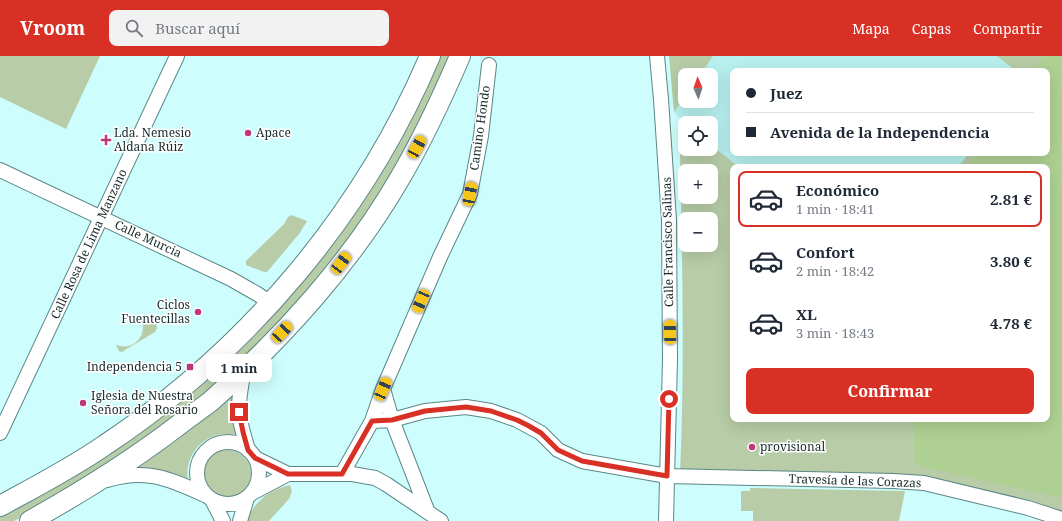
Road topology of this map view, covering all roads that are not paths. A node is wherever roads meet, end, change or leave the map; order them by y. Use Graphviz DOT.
graph roads {
  1 [pos="178,56"];
  2 [pos="430,56"];
  3 [pos="460,56"];
  4 [pos="657,56"];
  5 [pos="489,65"];
  6 [pos="0,170"];
  7 [pos="101,218"];
  8 [pos="271,304"];
  9 [pos="244,369"];
  10 [pos="383,389"];
  11 [pos="392,420"];
  12 [pos="372,421"];
  13 [pos="0,433"];
  14 [pos="252,454"];
  15 [pos="288,474"];
  16 [pos="342,474"];
  17 [pos="667,476"];
  18 [pos="97,483"];
  19 [pos="249,496"];
  20 [pos="209,498"];
  21 [pos="0,506"];
  22 [pos="427,510"];
  23 [pos="1062,519"];
  24 [pos="30,521"];
  25 [pos="223,521"];
  26 [pos="240,521"];
  27 [pos="441,521"];
  28 [pos="666,521"];
  1 -- 7 [label="street, Calle Rosa de Lima Manzano"];
  2 -- 8 [label="main road"];
  3 -- 9 [label="main road"];
  4 -- 17 [label="street, Calle Francisco Salinas"];
  5 -- 10 [label="street, Camino Hondo"];
  6 -- 7 [label="street, Calle Murcia"];
  7 -- 8 [label="street, Calle Murcia"];
  7 -- 13 [label="street, Calle Rosa de Lima Manzano"];
  8 -- 21 [label="main road"];
  9 -- 14 [label="street"];
  9 -- 18 [label="main road"];
  10 -- 11 [label="street"];
  10 -- 12 [label="street, Camino Hondo"];
  11 -- 12 [label="street"];
  11 -- 17 [label="street"];
  11 -- 22 [label="street"];
  12 -- 16 [label="street, Camino Hondo"];
  14 -- 15 [label="street"];
  14 -- 19 [label="street"];
  14 -- 20 [label="street"];
  15 -- 16 [label="street"];
  15 -- 19 [label="street"];
  16 -- 22 [label="street"];
  17 -- 23 [label="street, Travesía de las Corazas"];
  17 -- 28 [label="street, Calle Francisco Salinas"];
  18 -- 20 [label="street"];
  18 -- 24 [label="main road"];
  19 -- 20 [label="street"];
  19 -- 26 [label="street"];
  20 -- 25 [label="street"];
  22 -- 27 [label="street"];
}
